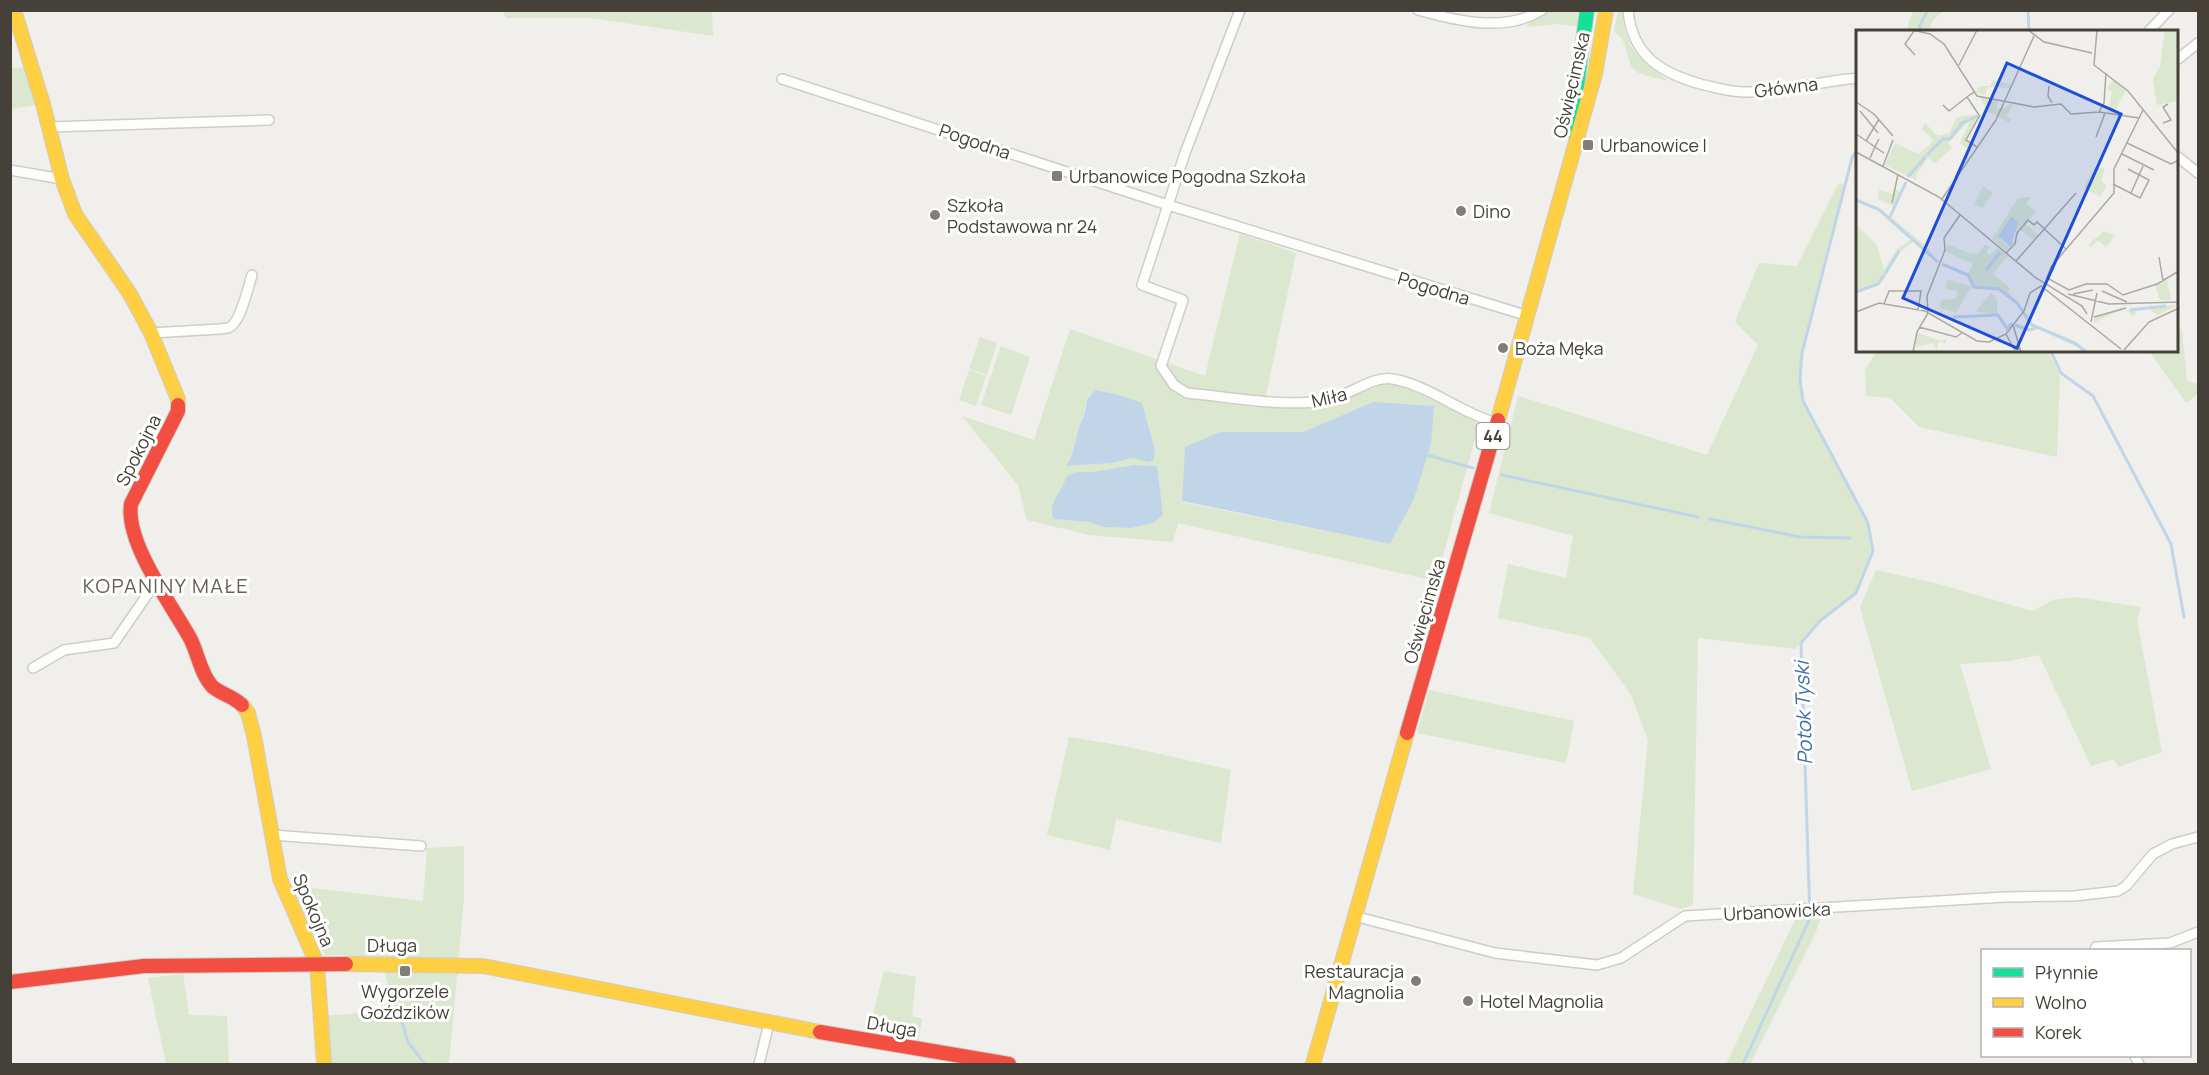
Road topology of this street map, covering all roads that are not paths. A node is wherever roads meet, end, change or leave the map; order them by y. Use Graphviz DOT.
graph roads {
  1 [pos="14,10"];
  2 [pos="1240,10"];
  3 [pos="1418,10"];
  4 [pos="1542,10"];
  5 [pos="1587,10"];
  6 [pos="1606,10"];
  7 [pos="1628,10"];
  8 [pos="2169,10"];
  9 [pos="2150,30"];
  10 [pos="2199,43"];
  11 [pos="2179,58"];
  12 [pos="1856,78"];
  13 [pos="782,79"];
  14 [pos="269,120"];
  15 [pos="49,127"];
  16 [pos="2179,158"];
  17 [pos="1568,168"];
  18 [pos="10,170"];
  19 [pos="2199,173"];
  20 [pos="62,179"];
  21 [pos="1168,205"];
  22 [pos="252,275"];
  23 [pos="1528,316"];
  24 [pos="151,333"];
  25 [pos="1497,423"];
  26 [pos="156,582"];
  27 [pos="33,668"];
  28 [pos="272,835"];
  29 [pos="2199,837"];
  30 [pos="421,846"];
  31 [pos="1354,916"];
  32 [pos="2199,932"];
  33 [pos="2096,949"];
  34 [pos="317,964"];
  35 [pos="10,982"];
  36 [pos="769,1023"];
  37 [pos="324,1065"];
  38 [pos="759,1065"];
  39 [pos="1009,1065"];
  40 [pos="1313,1065"];
  1 -- 15 [label="main road, Spokojna"];
  2 -- 21 [label="street"];
  3 -- 4 [label="street"];
  5 -- 17 [label="main road, Oświęcimska / 44"];
  6 -- 17 [label="main road, Oświęcimska / 44"];
  7 -- 12 [label="street, Główna"];
  8 -- 9 [label="street"];
  10 -- 11 [label="street"];
  13 -- 21 [label="street, Pogodna"];
  14 -- 15 [label="street"];
  15 -- 20 [label="main road, Spokojna"];
  16 -- 19 [label="street"];
  17 -- 23 [label="main road, Oświęcimska / 44"];
  18 -- 20 [label="street"];
  20 -- 24 [label="main road, Spokojna"];
  21 -- 23 [label="street, Pogodna"];
  21 -- 25 [label="street, Miła"];
  22 -- 24 [label="street"];
  23 -- 25 [label="main road, Oświęcimska / 44"];
  24 -- 26 [label="main road, Spokojna"];
  25 -- 31 [label="main road, Oświęcimska / 44"];
  26 -- 27 [label="street"];
  26 -- 28 [label="main road, Spokojna"];
  28 -- 30 [label="street"];
  28 -- 34 [label="main road, Spokojna"];
  29 -- 31 [label="street, Urbanowicka"];
  31 -- 40 [label="main road, Oświęcimska / 44"];
  32 -- 33 [label="street"];
  34 -- 35 [label="main road, Długa"];
  34 -- 36 [label="main road, Długa"];
  34 -- 37 [label="main road, Spokojna"];
  36 -- 38 [label="street"];
  36 -- 39 [label="main road, Długa"];
}
